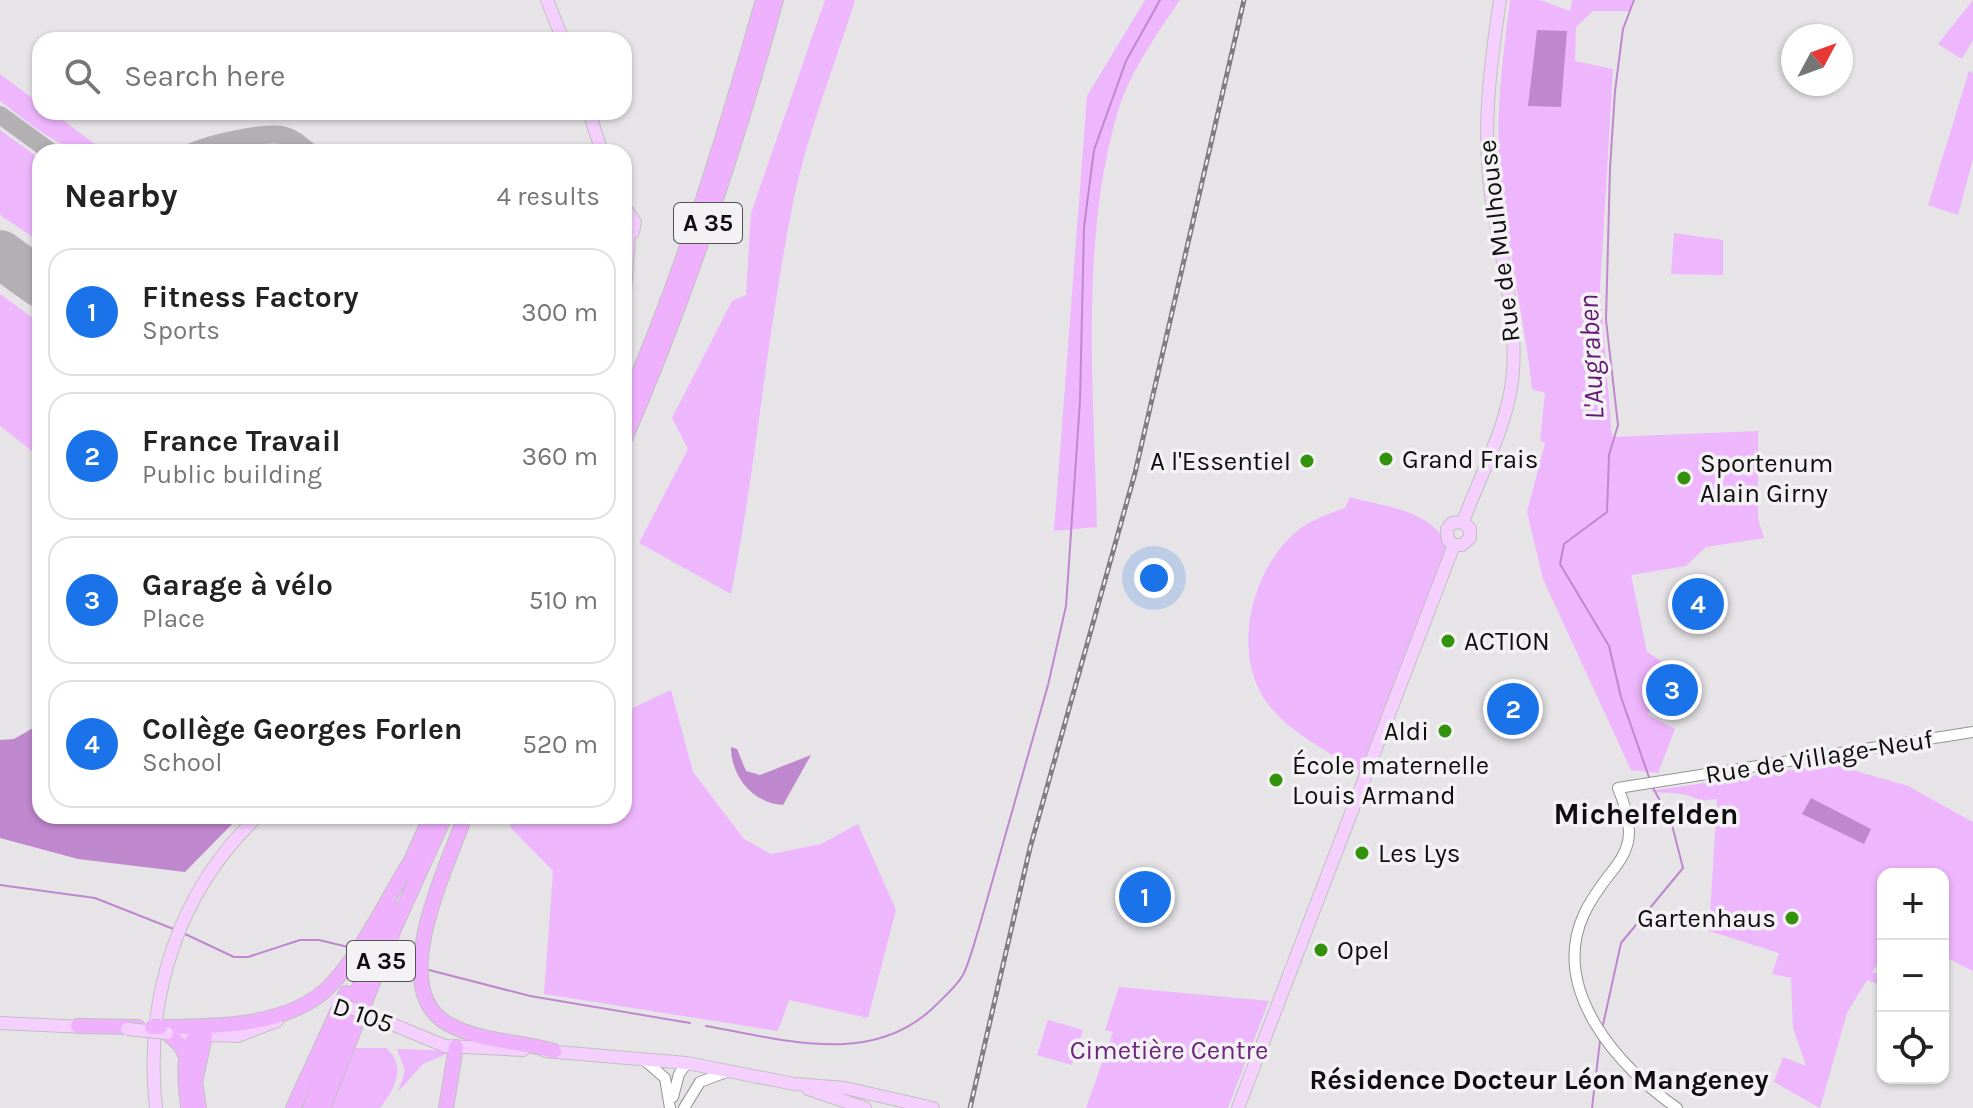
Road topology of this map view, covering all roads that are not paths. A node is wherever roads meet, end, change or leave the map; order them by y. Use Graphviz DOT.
graph roads {
  1 [pos="547,0"];
  2 [pos="763,0"];
  3 [pos="776,0"];
  4 [pos="1500,0"];
  5 [pos="560,32"];
  6 [pos="592,120"];
  7 [pos="599,144"];
  8 [pos="632,387"];
  9 [pos="632,421"];
  10 [pos="1973,732"];
  11 [pos="251,824"];
  12 [pos="427,824"];
  13 [pos="441,824"];
  14 [pos="462,824"];
  15 [pos="407,867"];
  16 [pos="0,1023"];
  17 [pos="78,1026"];
  18 [pos="157,1029"];
  19 [pos="201,1035"];
  20 [pos="450,1046"];
  21 [pos="554,1051"];
  22 [pos="187,1058"];
  23 [pos="643,1059"];
  24 [pos="687,1063"];
  25 [pos="730,1071"];
  26 [pos="794,1084"];
  27 [pos="156,1108"];
  28 [pos="188,1108"];
  29 [pos="199,1108"];
  30 [pos="293,1108"];
  31 [pos="310,1108"];
  32 [pos="323,1108"];
  33 [pos="446,1108"];
  34 [pos="671,1108"];
  35 [pos="684,1108"];
  36 [pos="865,1108"];
  37 [pos="933,1108"];
  38 [pos="1238,1108"];
  39 [pos="1677,1108"];
  1 -- 5 [label="main road"];
  2 -- 8 [label="highway, A 35"];
  3 -- 9 [label="highway, A 35"];
  4 -- 38 [label="main road, Rue de Mulhouse"];
  6 -- 7 [label="main road"];
  10 -- 39 [label="street, Rue de Village-Neuf"];
  11 -- 27 [label="main road"];
  12 -- 15 [label="highway, A 35"];
  13 -- 32 [label="highway, A 35"];
  14 -- 21 [label="highway"];
  15 -- 18 [label="highway"];
  15 -- 30 [label="highway"];
  15 -- 31 [label="highway, A 35"];
  16 -- 17 [label="main road"];
  17 -- 18 [label="highway"];
  17 -- 18 [label="main road, bridge"];
  18 -- 19 [label="main road"];
  18 -- 22 [label="highway"];
  19 -- 20 [label="main road, D 105, bridge"];
  19 -- 22 [label="highway"];
  19 -- 29 [label="highway"];
  20 -- 21 [label="main road"];
  20 -- 33 [label="highway"];
  21 -- 23 [label="main road"];
  22 -- 28 [label="highway"];
  23 -- 24 [label="main road"];
  23 -- 34 [label="street"];
  24 -- 25 [label="main road"];
  24 -- 34 [label="street"];
  25 -- 26 [label="main road"];
  25 -- 35 [label="street"];
  26 -- 36 [label="main road"];
  26 -- 37 [label="main road"];
}
